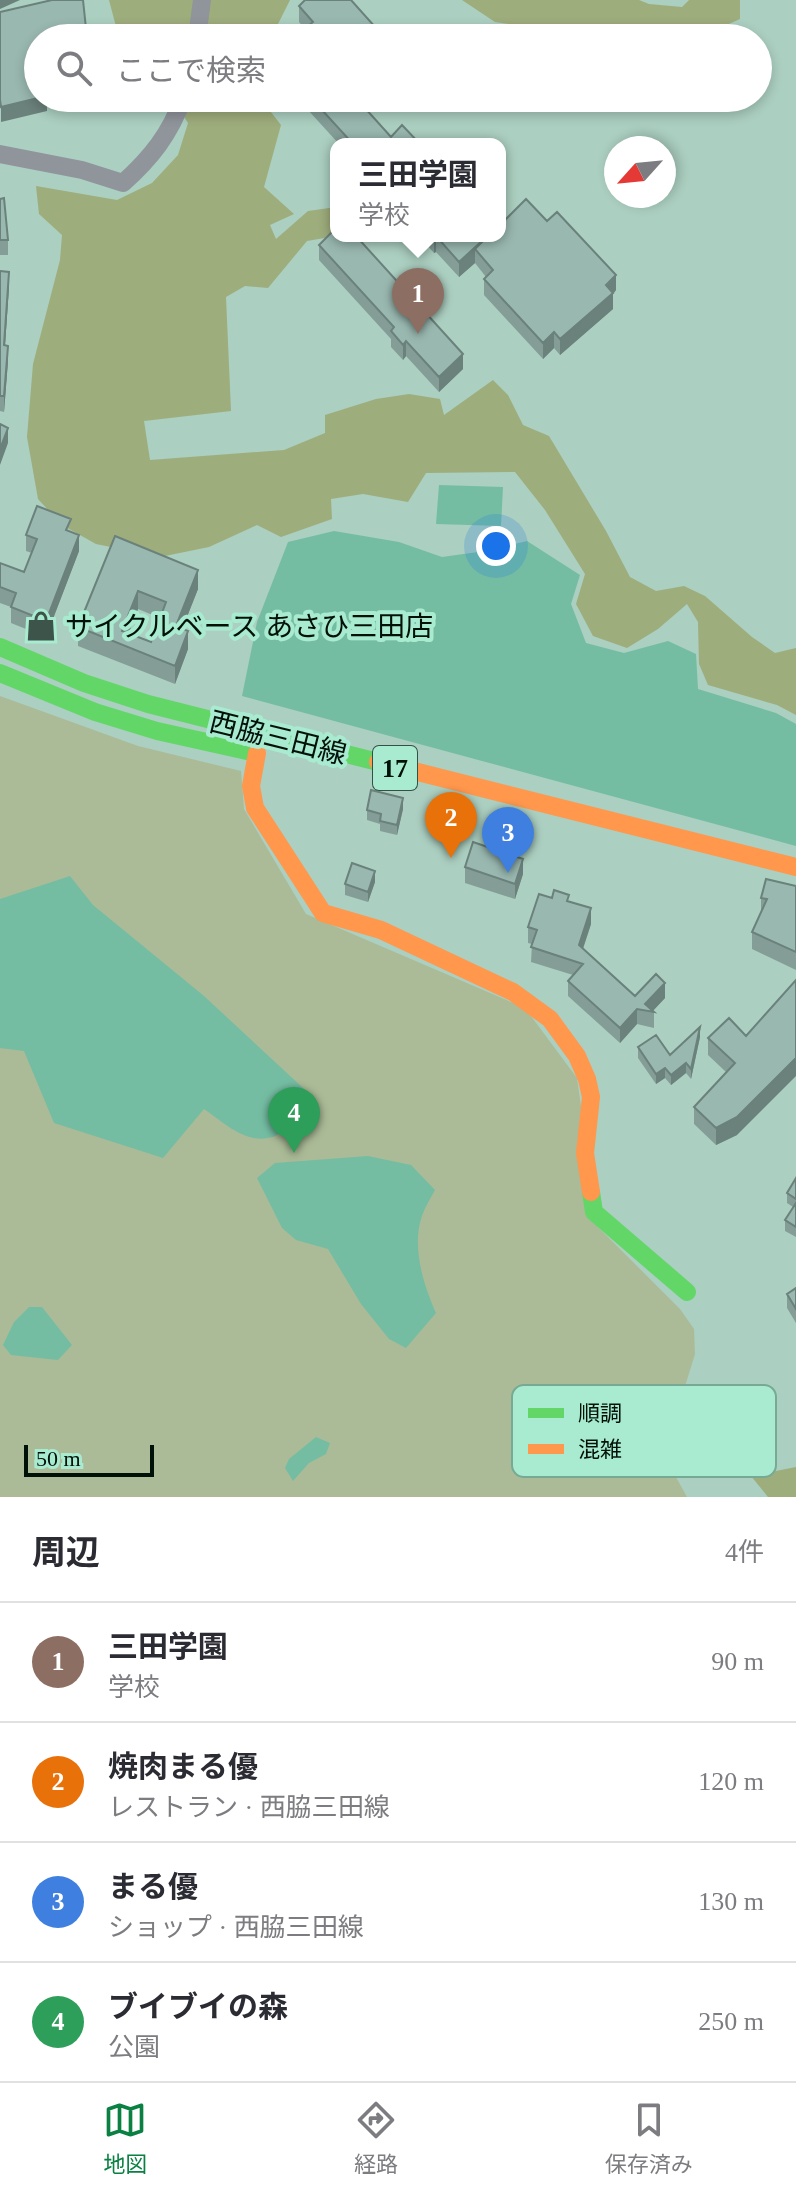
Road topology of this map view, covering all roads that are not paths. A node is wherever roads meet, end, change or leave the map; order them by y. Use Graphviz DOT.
graph roads {
  1 [pos="202,0"];
  2 [pos="199,24"];
  3 [pos="178,112"];
  4 [pos="0,154"];
  5 [pos="0,647"];
  6 [pos="0,673"];
  7 [pos="796,867"];
  8 [pos="687,1292"];
  1 -- 2 [label="street"];
  3 -- 4 [label="street"];
  5 -- 7 [label="main road, 西脇三田線 / 17"];
  6 -- 8 [label="main road, 西脇三田線"];
}
